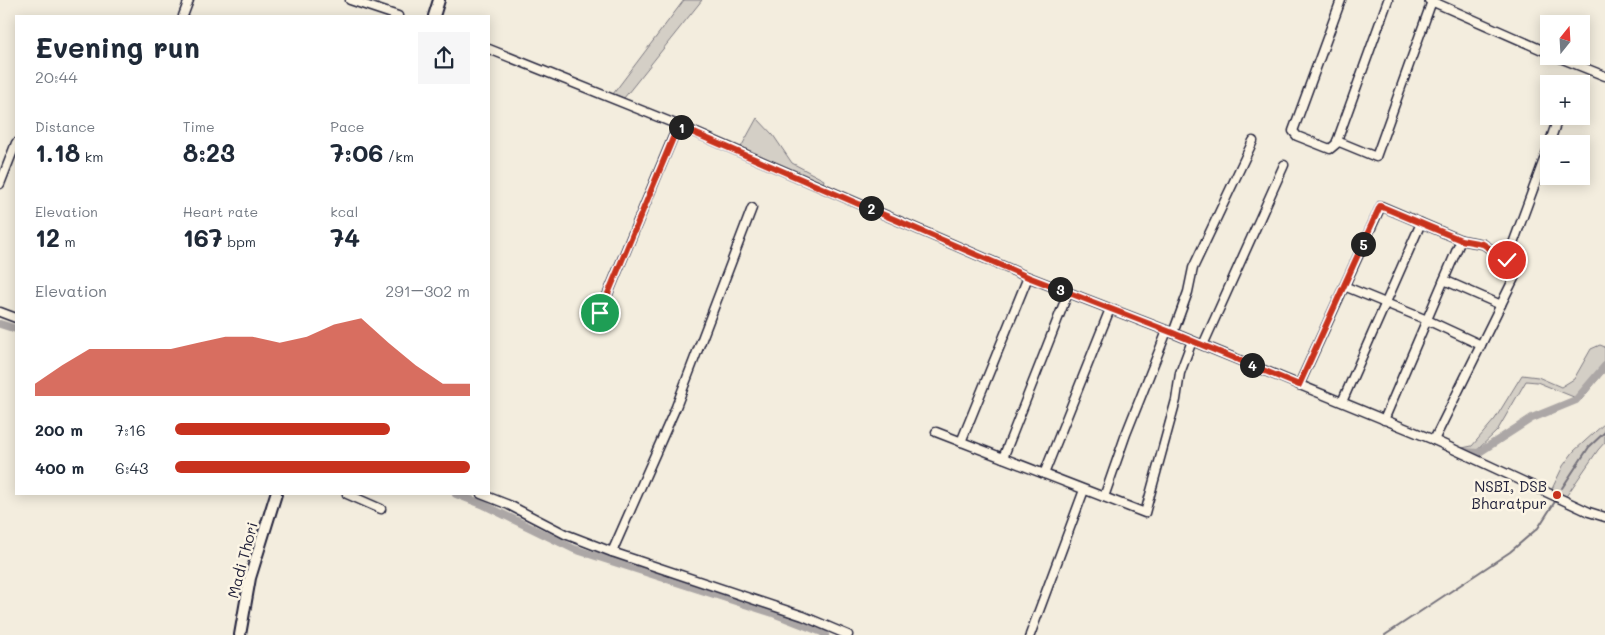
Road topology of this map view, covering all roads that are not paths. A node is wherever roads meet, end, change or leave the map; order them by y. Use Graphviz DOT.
graph roads {
  1 [pos="189,0"];
  2 [pos="350,0"];
  3 [pos="439,0"];
  4 [pos="1341,0"];
  5 [pos="1388,0"];
  6 [pos="1430,1"];
  7 [pos="183,15"];
  8 [pos="395,15"];
  9 [pos="434,15"];
  10 [pos="490,49"];
  11 [pos="1540,50"];
  12 [pos="1578,65"];
  13 [pos="1605,76"];
  14 [pos="678,126"];
  15 [pos="1253,141"];
  16 [pos="1337,141"];
  17 [pos="15,146"];
  18 [pos="1284,165"];
  19 [pos="1540,170"];
  20 [pos="0,184"];
  21 [pos="752,208"];
  22 [pos="1421,223"];
  23 [pos="1461,240"];
  24 [pos="1507,260"];
  25 [pos="1028,277"];
  26 [pos="1444,280"];
  27 [pos="1344,286"];
  28 [pos="1068,292"];
  29 [pos="1386,303"];
  30 [pos="1500,305"];
  31 [pos="1110,309"];
  32 [pos="0,312"];
  33 [pos="600,313"];
  34 [pos="15,318"];
  35 [pos="1427,320"];
  36 [pos="1170,332"];
  37 [pos="1192,340"];
  38 [pos="1203,345"];
  39 [pos="1481,345"];
  40 [pos="1299,385"];
  41 [pos="1342,402"];
  42 [pos="1384,420"];
  43 [pos="936,432"];
  44 [pos="1434,440"];
  45 [pos="961,442"];
  46 [pos="1002,458"];
  47 [pos="1044,474"];
  48 [pos="1084,490"];
  49 [pos="276,495"];
  50 [pos="348,495"];
  51 [pos="484,495"];
  52 [pos="1104,497"];
  53 [pos="381,510"];
  54 [pos="1605,517"];
  55 [pos="612,552"];
  56 [pos="240,635"];
  57 [pos="848,635"];
  58 [pos="1030,635"];
  1 -- 7 [label="street"];
  2 -- 8 [label="street"];
  3 -- 9 [label="main road"];
  4 -- 16 [label="street"];
  5 -- 16 [label="street"];
  6 -- 11 [label="street"];
  6 -- 16 [label="street"];
  10 -- 14 [label="street"];
  12 -- 13 [label="street"];
  14 -- 25 [label="street"];
  14 -- 33 [label="street"];
  15 -- 36 [label="street"];
  17 -- 20 [label="street"];
  18 -- 38 [label="street"];
  19 -- 24 [label="street"];
  21 -- 55 [label="street"];
  22 -- 23 [label="street"];
  22 -- 27 [label="street"];
  22 -- 29 [label="street"];
  23 -- 24 [label="street"];
  23 -- 26 [label="street"];
  24 -- 30 [label="street"];
  25 -- 28 [label="street"];
  25 -- 45 [label="street"];
  26 -- 30 [label="street"];
  26 -- 35 [label="street"];
  27 -- 29 [label="street"];
  27 -- 40 [label="street"];
  28 -- 31 [label="street"];
  28 -- 46 [label="street"];
  29 -- 35 [label="street"];
  29 -- 41 [label="street"];
  30 -- 39 [label="street"];
  31 -- 36 [label="street"];
  31 -- 47 [label="street"];
  32 -- 34 [label="street"];
  35 -- 39 [label="street"];
  35 -- 42 [label="street"];
  36 -- 37 [label="street"];
  36 -- 52 [label="street"];
  37 -- 38 [label="street"];
  37 -- 52 [label="street"];
  38 -- 40 [label="street"];
  39 -- 44 [label="street"];
  40 -- 41 [label="street"];
  41 -- 42 [label="street"];
  42 -- 44 [label="street"];
  43 -- 45 [label="street"];
  44 -- 54 [label="street"];
  45 -- 46 [label="street"];
  46 -- 47 [label="street"];
  47 -- 48 [label="street"];
  48 -- 52 [label="street"];
  48 -- 58 [label="street"];
  49 -- 56 [label="main road, Madi Thori"];
  50 -- 53 [label="street"];
  51 -- 55 [label="street"];
  55 -- 57 [label="street"];
}
